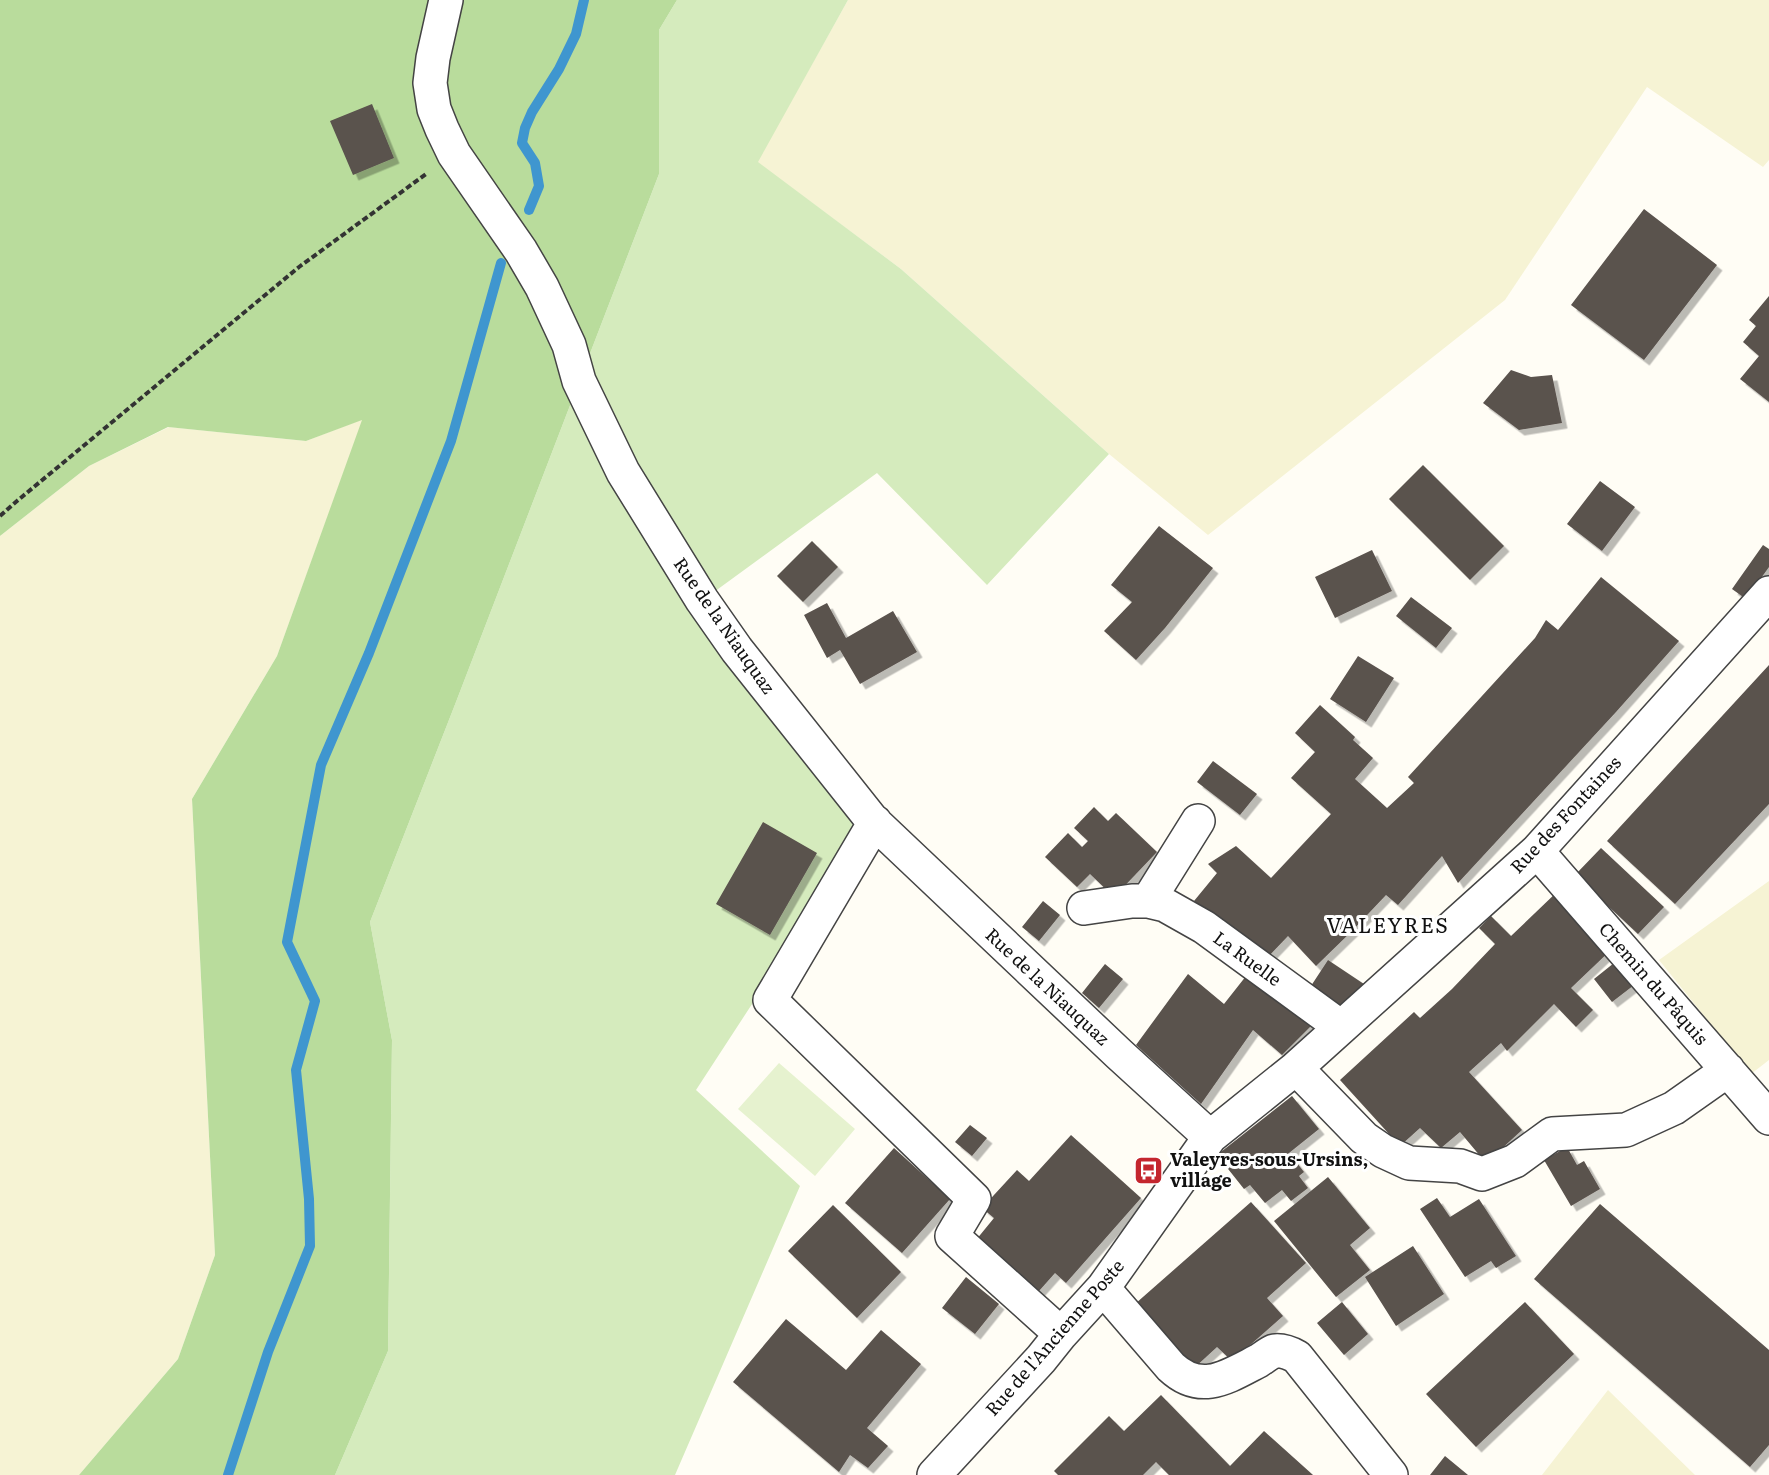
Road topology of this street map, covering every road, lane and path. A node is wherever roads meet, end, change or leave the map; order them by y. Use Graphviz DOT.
graph roads {
  1 [pos="446,0"];
  2 [pos="454,154"];
  3 [pos="0,516"];
  4 [pos="1769,593"];
  5 [pos="1198,821"];
  6 [pos="875,822"];
  7 [pos="1537,851"];
  8 [pos="1148,901"];
  9 [pos="1084,908"];
  10 [pos="1341,1027"];
  11 [pos="1296,1068"];
  12 [pos="1728,1070"];
  13 [pos="1769,1118"];
  14 [pos="1210,1137"];
  15 [pos="1103,1288"];
  16 [pos="1061,1334"];
  17 [pos="934,1475"];
  18 [pos="1391,1475"];
  1 -- 2 [label="street, Rue de la Niauquaz"];
  2 -- 3 [label="path"];
  2 -- 6 [label="street, Rue de la Niauquaz"];
  4 -- 7 [label="street, Rue des Fontaines"];
  5 -- 8 [label="street"];
  6 -- 14 [label="street, Rue de la Niauquaz"];
  6 -- 16 [label="street"];
  7 -- 10 [label="street, Rue des Fontaines"];
  7 -- 12 [label="street, Chemin du Pâquis"];
  8 -- 9 [label="street, La Ruelle"];
  8 -- 10 [label="street, La Ruelle"];
  10 -- 11 [label="street, Rue des Fontaines"];
  11 -- 12 [label="street"];
  11 -- 14 [label="street, Rue des Fontaines"];
  12 -- 13 [label="street, Chemin du Pâquis"];
  14 -- 15 [label="street, Rue de l'Ancienne Poste"];
  15 -- 16 [label="street, Rue de l'Ancienne Poste"];
  15 -- 18 [label="street"];
  16 -- 17 [label="street, Rue de l'Ancienne Poste"];
}
